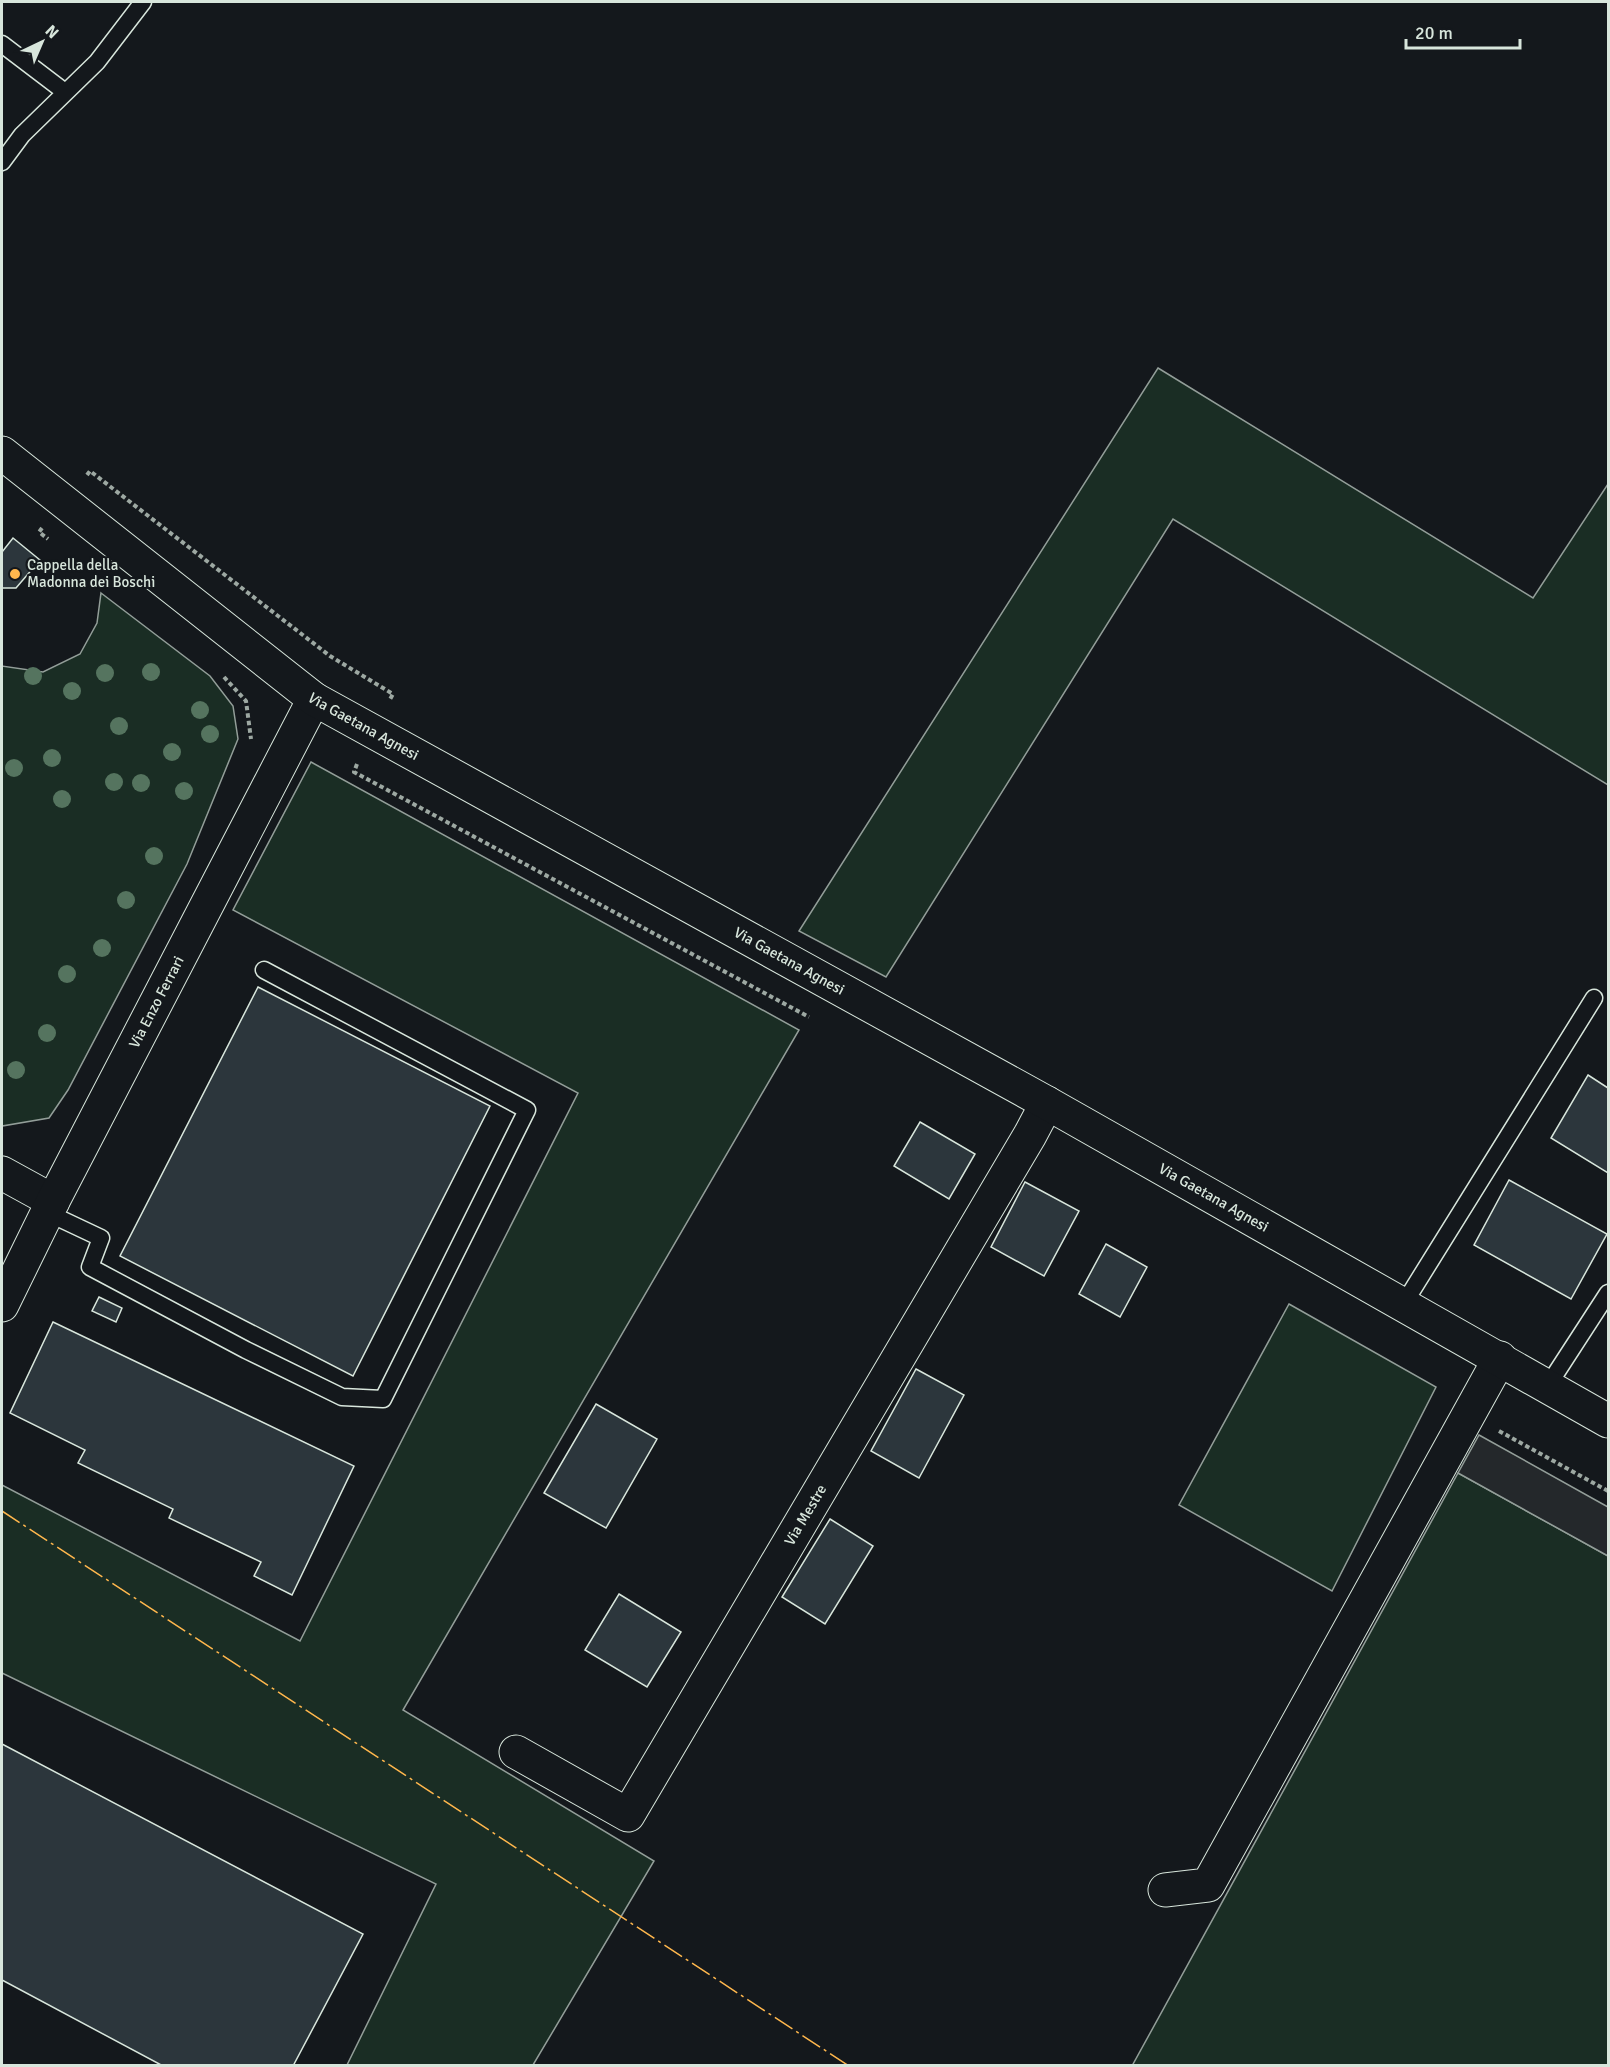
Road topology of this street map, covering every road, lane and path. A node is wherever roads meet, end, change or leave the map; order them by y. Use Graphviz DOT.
graph roads {
  1 [pos="142,2"];
  2 [pos="2,44"];
  3 [pos="65,92"];
  4 [pos="2,162"];
  5 [pos="2,453"];
  6 [pos="39,532"];
  7 [pos="57,546"];
  8 [pos="221,673"];
  9 [pos="314,699"];
  10 [pos="247,747"];
  11 [pos="264,970"];
  12 [pos="1594,998"];
  13 [pos="1047,1103"];
  14 [pos="2,1173"];
  15 [pos="51,1207"];
  16 [pos="1608,1293"];
  17 [pos="2,1305"];
  18 [pos="1403,1305"];
  19 [pos="1500,1358"];
  20 [pos="1547,1387"];
  21 [pos="1608,1421"];
  22 [pos="516,1752"];
  23 [pos="1165,1890"];
  1 -- 3 [label="lane"];
  2 -- 3 [label="lane"];
  3 -- 4 [label="lane"];
  5 -- 9 [label="street, Via Gaetana Agnesi"];
  6 -- 7 [label="path"];
  8 -- 10 [label="path"];
  9 -- 13 [label="street, Via Gaetana Agnesi"];
  9 -- 15 [label="street, Via Enzo Ferrari"];
  11 -- 15 [label="lane"];
  12 -- 18 [label="lane"];
  13 -- 18 [label="street, Via Gaetana Agnesi"];
  13 -- 22 [label="street, Via Mestre"];
  14 -- 15 [label="street"];
  15 -- 17 [label="street, Via Enzo Ferrari"];
  16 -- 20 [label="lane"];
  18 -- 19 [label="street, Via Gaetana Agnesi"];
  19 -- 20 [label="street, Via Gaetana Agnesi"];
  19 -- 23 [label="street"];
  20 -- 21 [label="street, Via Gaetana Agnesi"];
}
